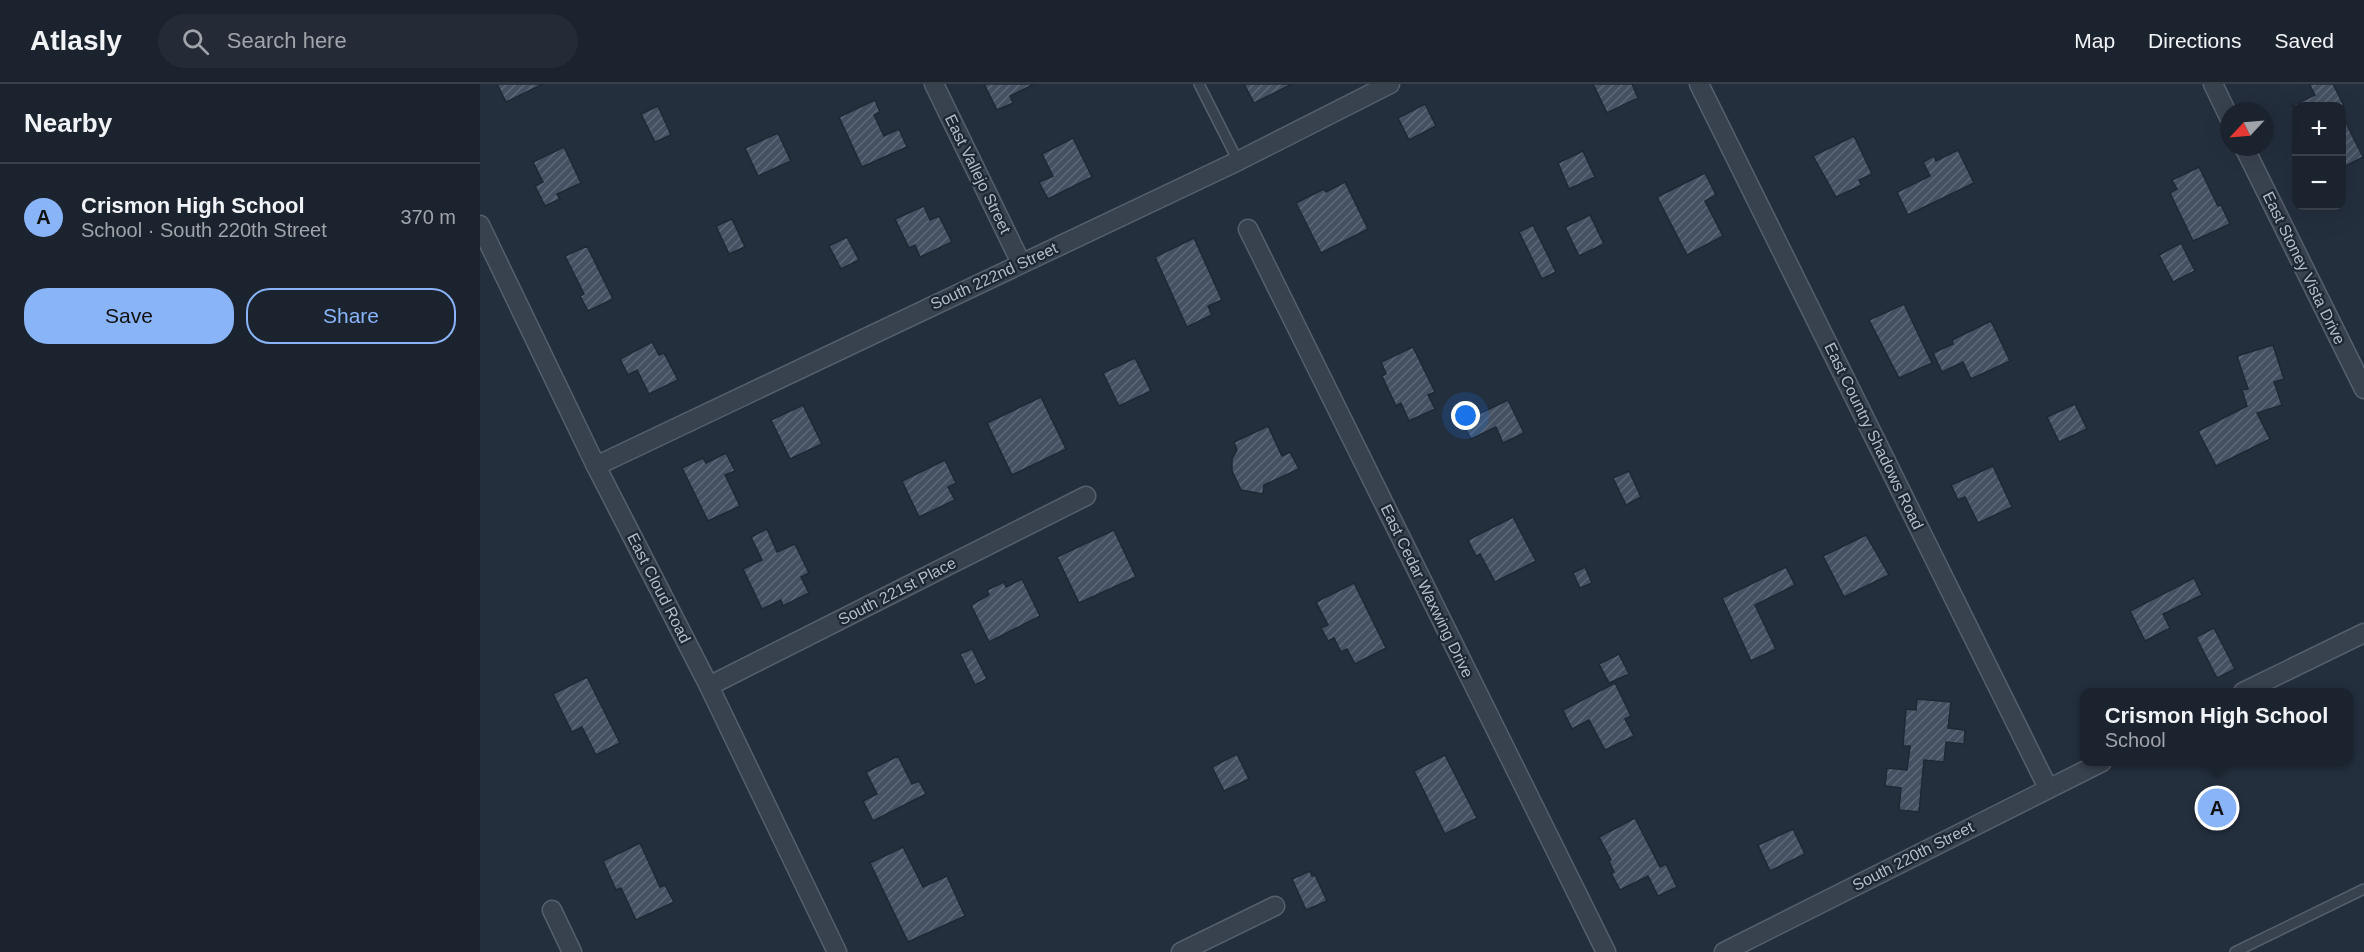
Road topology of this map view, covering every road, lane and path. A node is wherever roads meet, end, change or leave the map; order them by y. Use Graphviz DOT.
graph roads {
  1 [pos="934,84"];
  2 [pos="1199,84"];
  3 [pos="1390,84"];
  4 [pos="1699,84"];
  5 [pos="2213,84"];
  6 [pos="2222,102"];
  7 [pos="2248,156"];
  8 [pos="1238,161"];
  9 [pos="480,225"];
  10 [pos="1248,229"];
  11 [pos="1021,263"];
  12 [pos="2364,389"];
  13 [pos="596,466"];
  14 [pos="1086,496"];
  15 [pos="2364,633"];
  16 [pos="709,686"];
  17 [pos="2253,688"];
  18 [pos="2094,766"];
  19 [pos="2048,788"];
  20 [pos="2364,889"];
  21 [pos="1275,906"];
  22 [pos="552,910"];
  23 [pos="572,952"];
  24 [pos="837,952"];
  25 [pos="1181,952"];
  26 [pos="1606,952"];
  27 [pos="1724,952"];
  28 [pos="2235,952"];
  1 -- 11 [label="street, East Vallejo Street"];
  2 -- 8 [label="lane"];
  3 -- 8 [label="street, South 222nd Street"];
  4 -- 19 [label="street, East Country Shadows Road"];
  5 -- 6 [label="street"];
  7 -- 12 [label="street, East Stoney Vista Drive"];
  8 -- 11 [label="street, South 222nd Street"];
  9 -- 13 [label="street, East Cloud Road"];
  10 -- 26 [label="street, East Cedar Waxwing Drive"];
  11 -- 13 [label="street, South 222nd Street"];
  13 -- 16 [label="street, East Cloud Road"];
  14 -- 16 [label="street, South 221st Place"];
  15 -- 17 [label="street"];
  16 -- 24 [label="street, East Cloud Road"];
  18 -- 19 [label="street, South 220th Street"];
  19 -- 27 [label="street, South 220th Street"];
  20 -- 28 [label="lane"];
  21 -- 25 [label="street"];
  22 -- 23 [label="street"];
}
